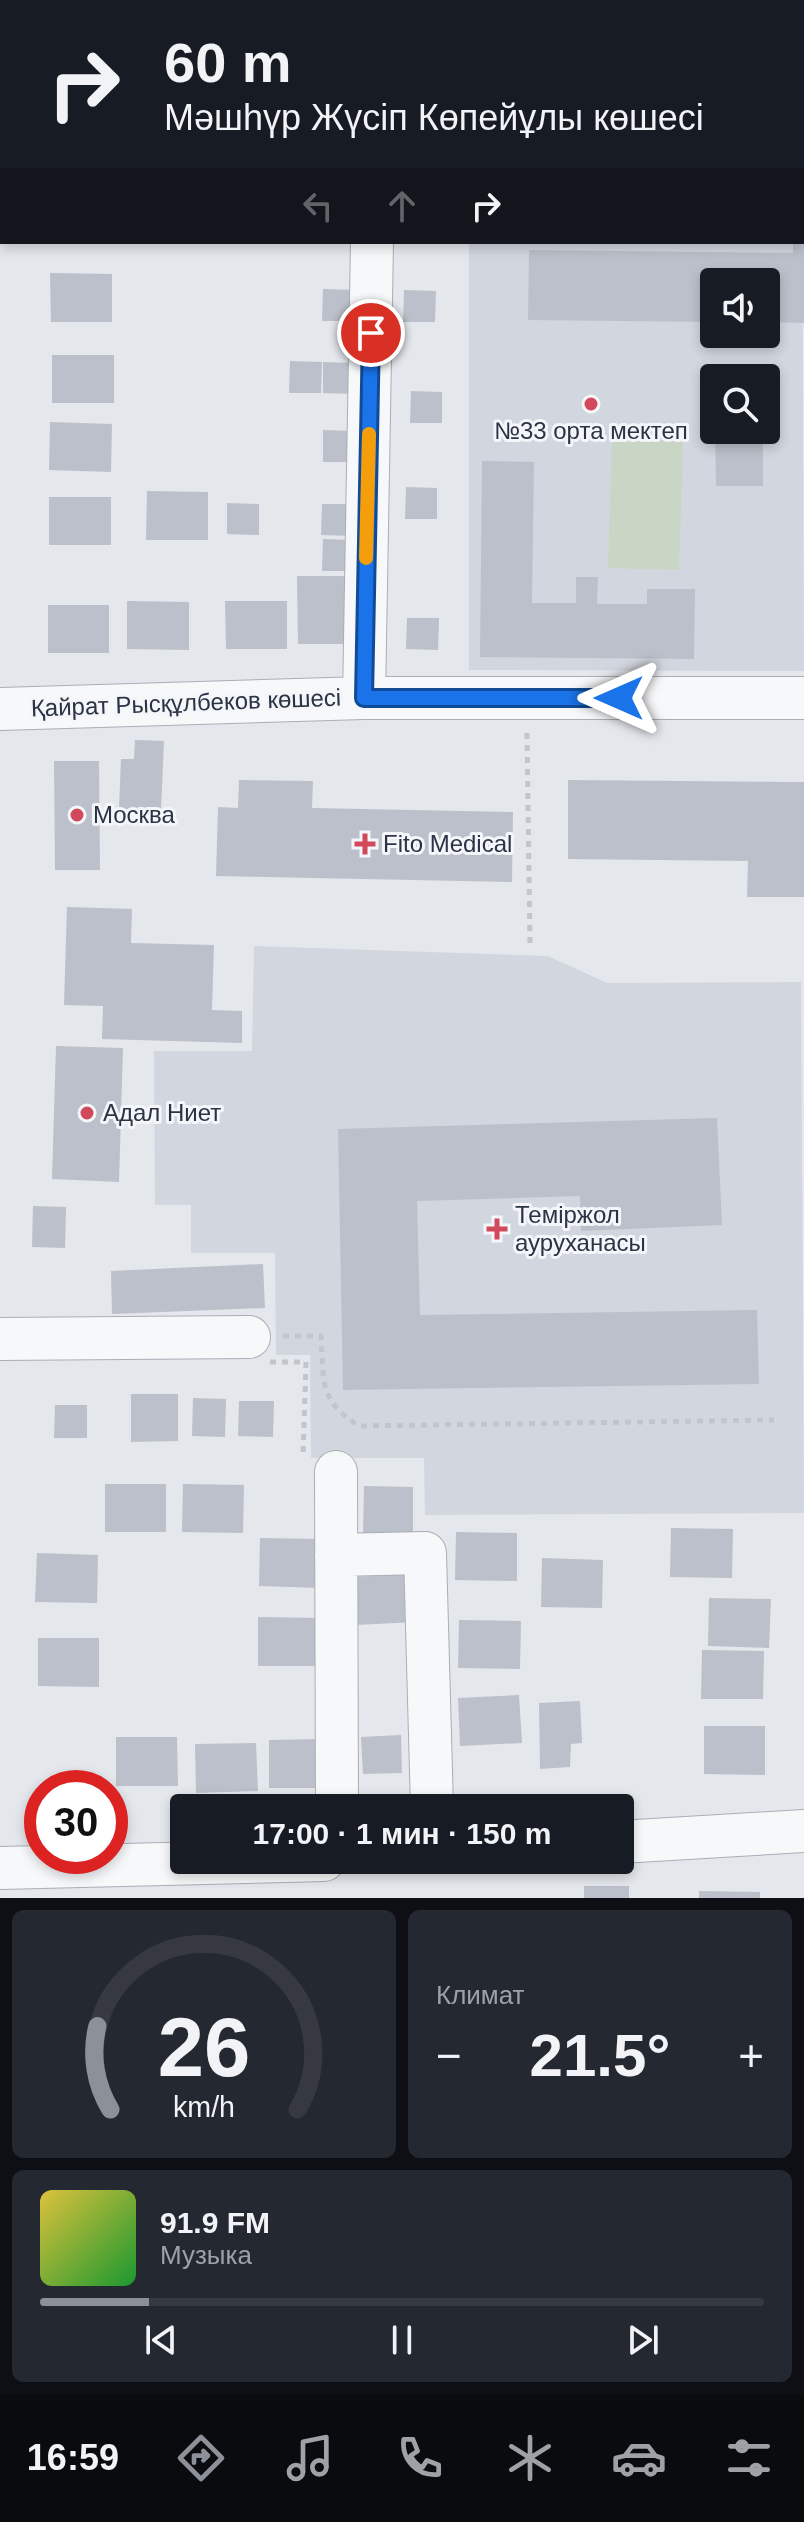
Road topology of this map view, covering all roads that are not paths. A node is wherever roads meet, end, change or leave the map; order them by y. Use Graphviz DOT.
graph roads {
  1 [pos="372,244"];
  2 [pos="364,698"];
  3 [pos="804,698"];
  4 [pos="0,709"];
  5 [pos="257,1336"];
  6 [pos="0,1339"];
  7 [pos="336,1472"];
  8 [pos="336,1555"];
  9 [pos="337,1794"];
  10 [pos="432,1794"];
  11 [pos="804,1831"];
  12 [pos="634,1841"];
  13 [pos="170,1864"];
  14 [pos="0,1868"];
  1 -- 2 [label="street"];
  2 -- 3 [label="street, Қайрат Рысқұлбеков көшесі"];
  2 -- 4 [label="street, Қайрат Рысқұлбеков көшесі"];
  5 -- 6 [label="street"];
  7 -- 8 [label="street"];
  8 -- 9 [label="street"];
  8 -- 10 [label="street"];
  11 -- 12 [label="street"];
  13 -- 14 [label="street"];
}
